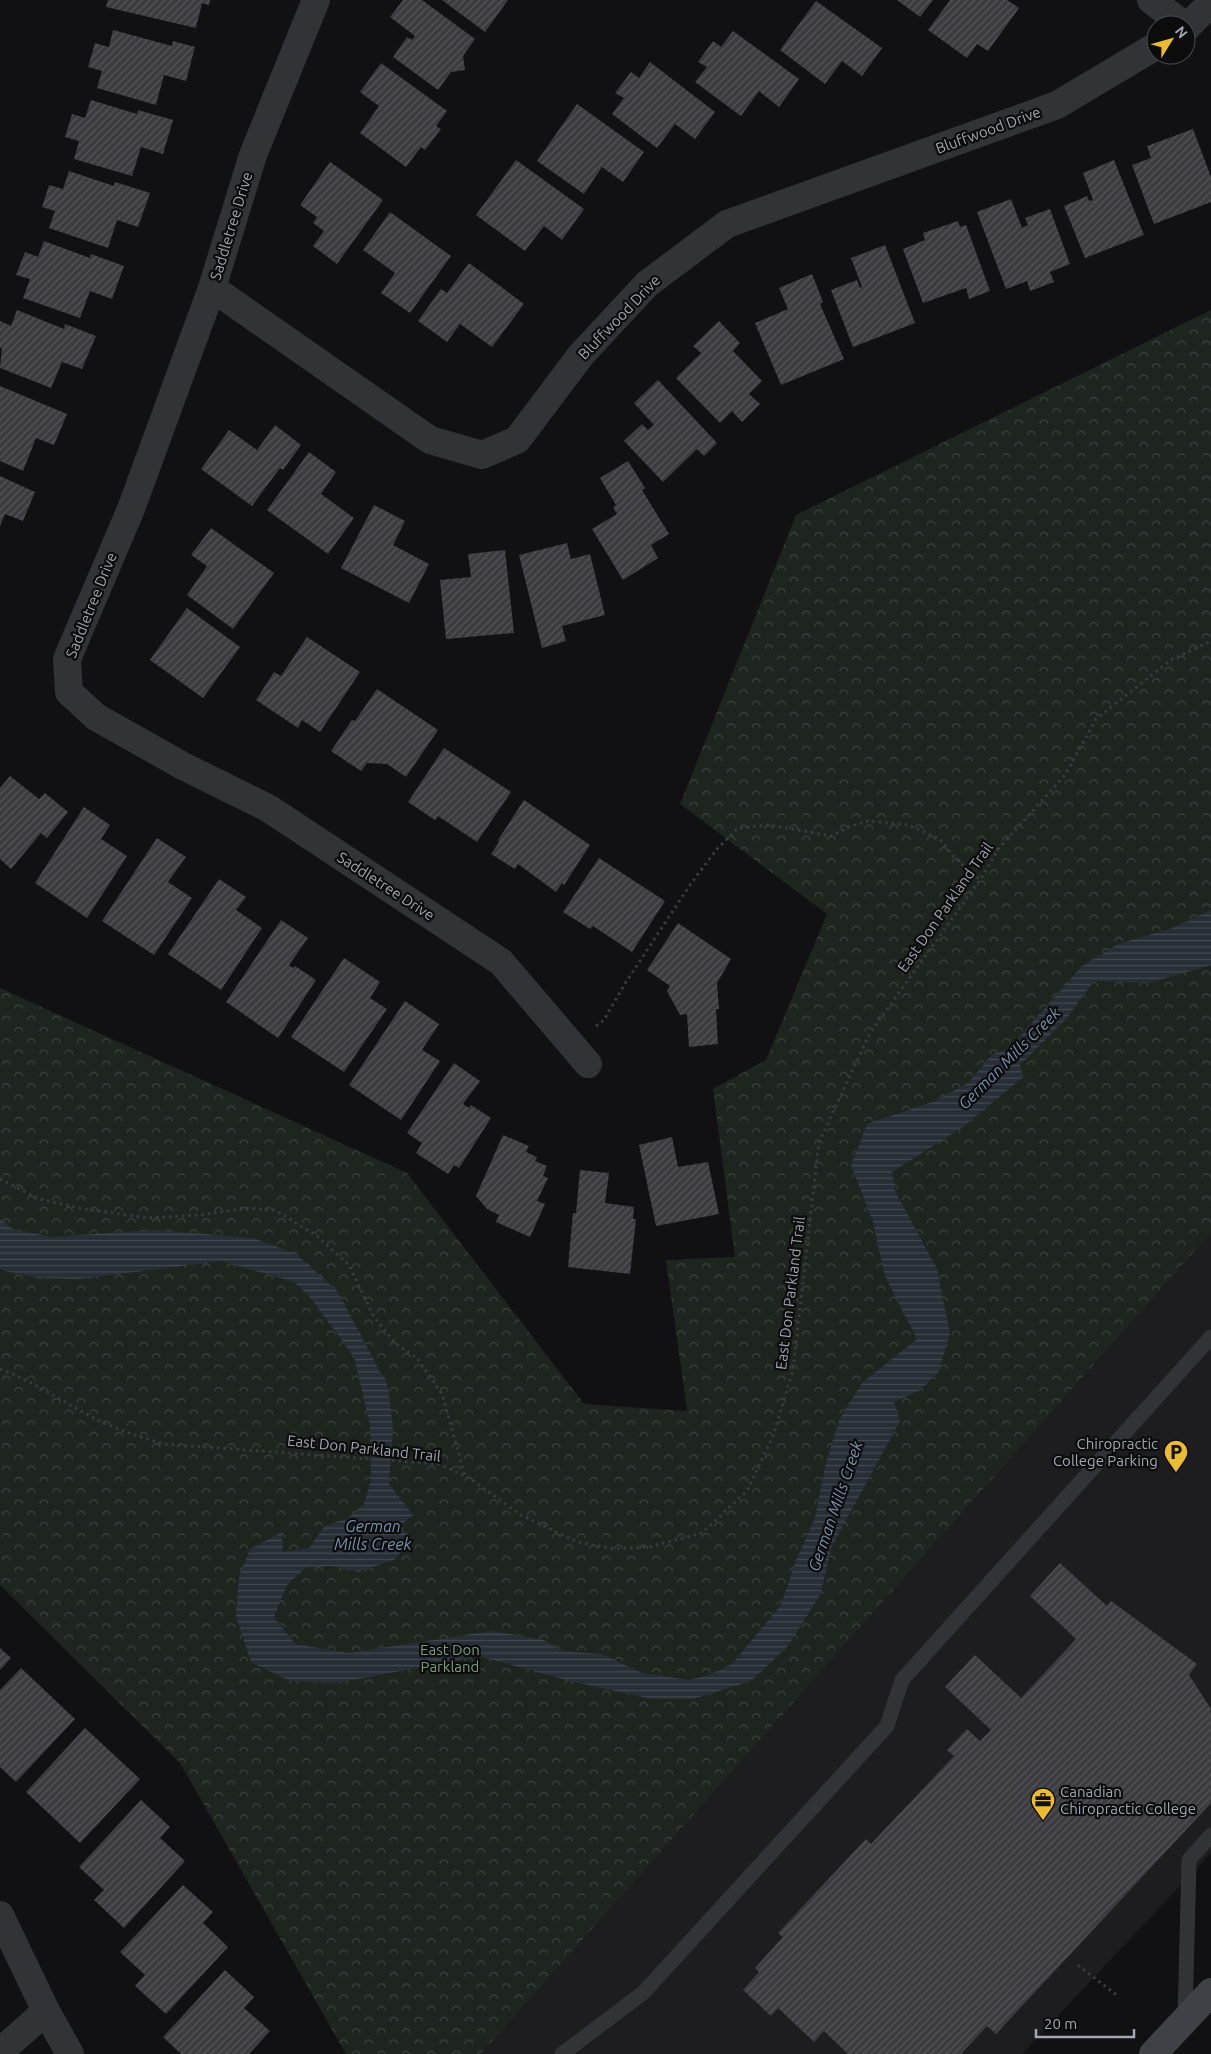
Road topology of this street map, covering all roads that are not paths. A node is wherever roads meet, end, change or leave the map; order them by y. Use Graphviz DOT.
graph roads {
  1 [pos="316,0"];
  2 [pos="1151,0"];
  3 [pos="1211,3"];
  4 [pos="1170,15"];
  5 [pos="1196,17"];
  6 [pos="1146,52"];
  7 [pos="212,288"];
  8 [pos="580,1055"];
  9 [pos="1211,1336"];
  10 [pos="1211,1836"];
  11 [pos="0,1915"];
  12 [pos="1211,1992"];
  13 [pos="46,2011"];
  14 [pos="1185,2020"];
  15 [pos="0,2052"];
  16 [pos="70,2054"];
  17 [pos="562,2054"];
  18 [pos="1153,2054"];
  1 -- 7 [label="street, Saddletree Drive"];
  2 -- 4 [label="street"];
  3 -- 5 [label="street"];
  6 -- 7 [label="street, Bluffwood Drive"];
  7 -- 8 [label="street, Saddletree Drive"];
  9 -- 17 [label="lane"];
  10 -- 14 [label="lane"];
  11 -- 13 [label="street"];
  12 -- 14 [label="main road"];
  13 -- 15 [label="street"];
  13 -- 16 [label="street"];
  14 -- 18 [label="main road"];
}
